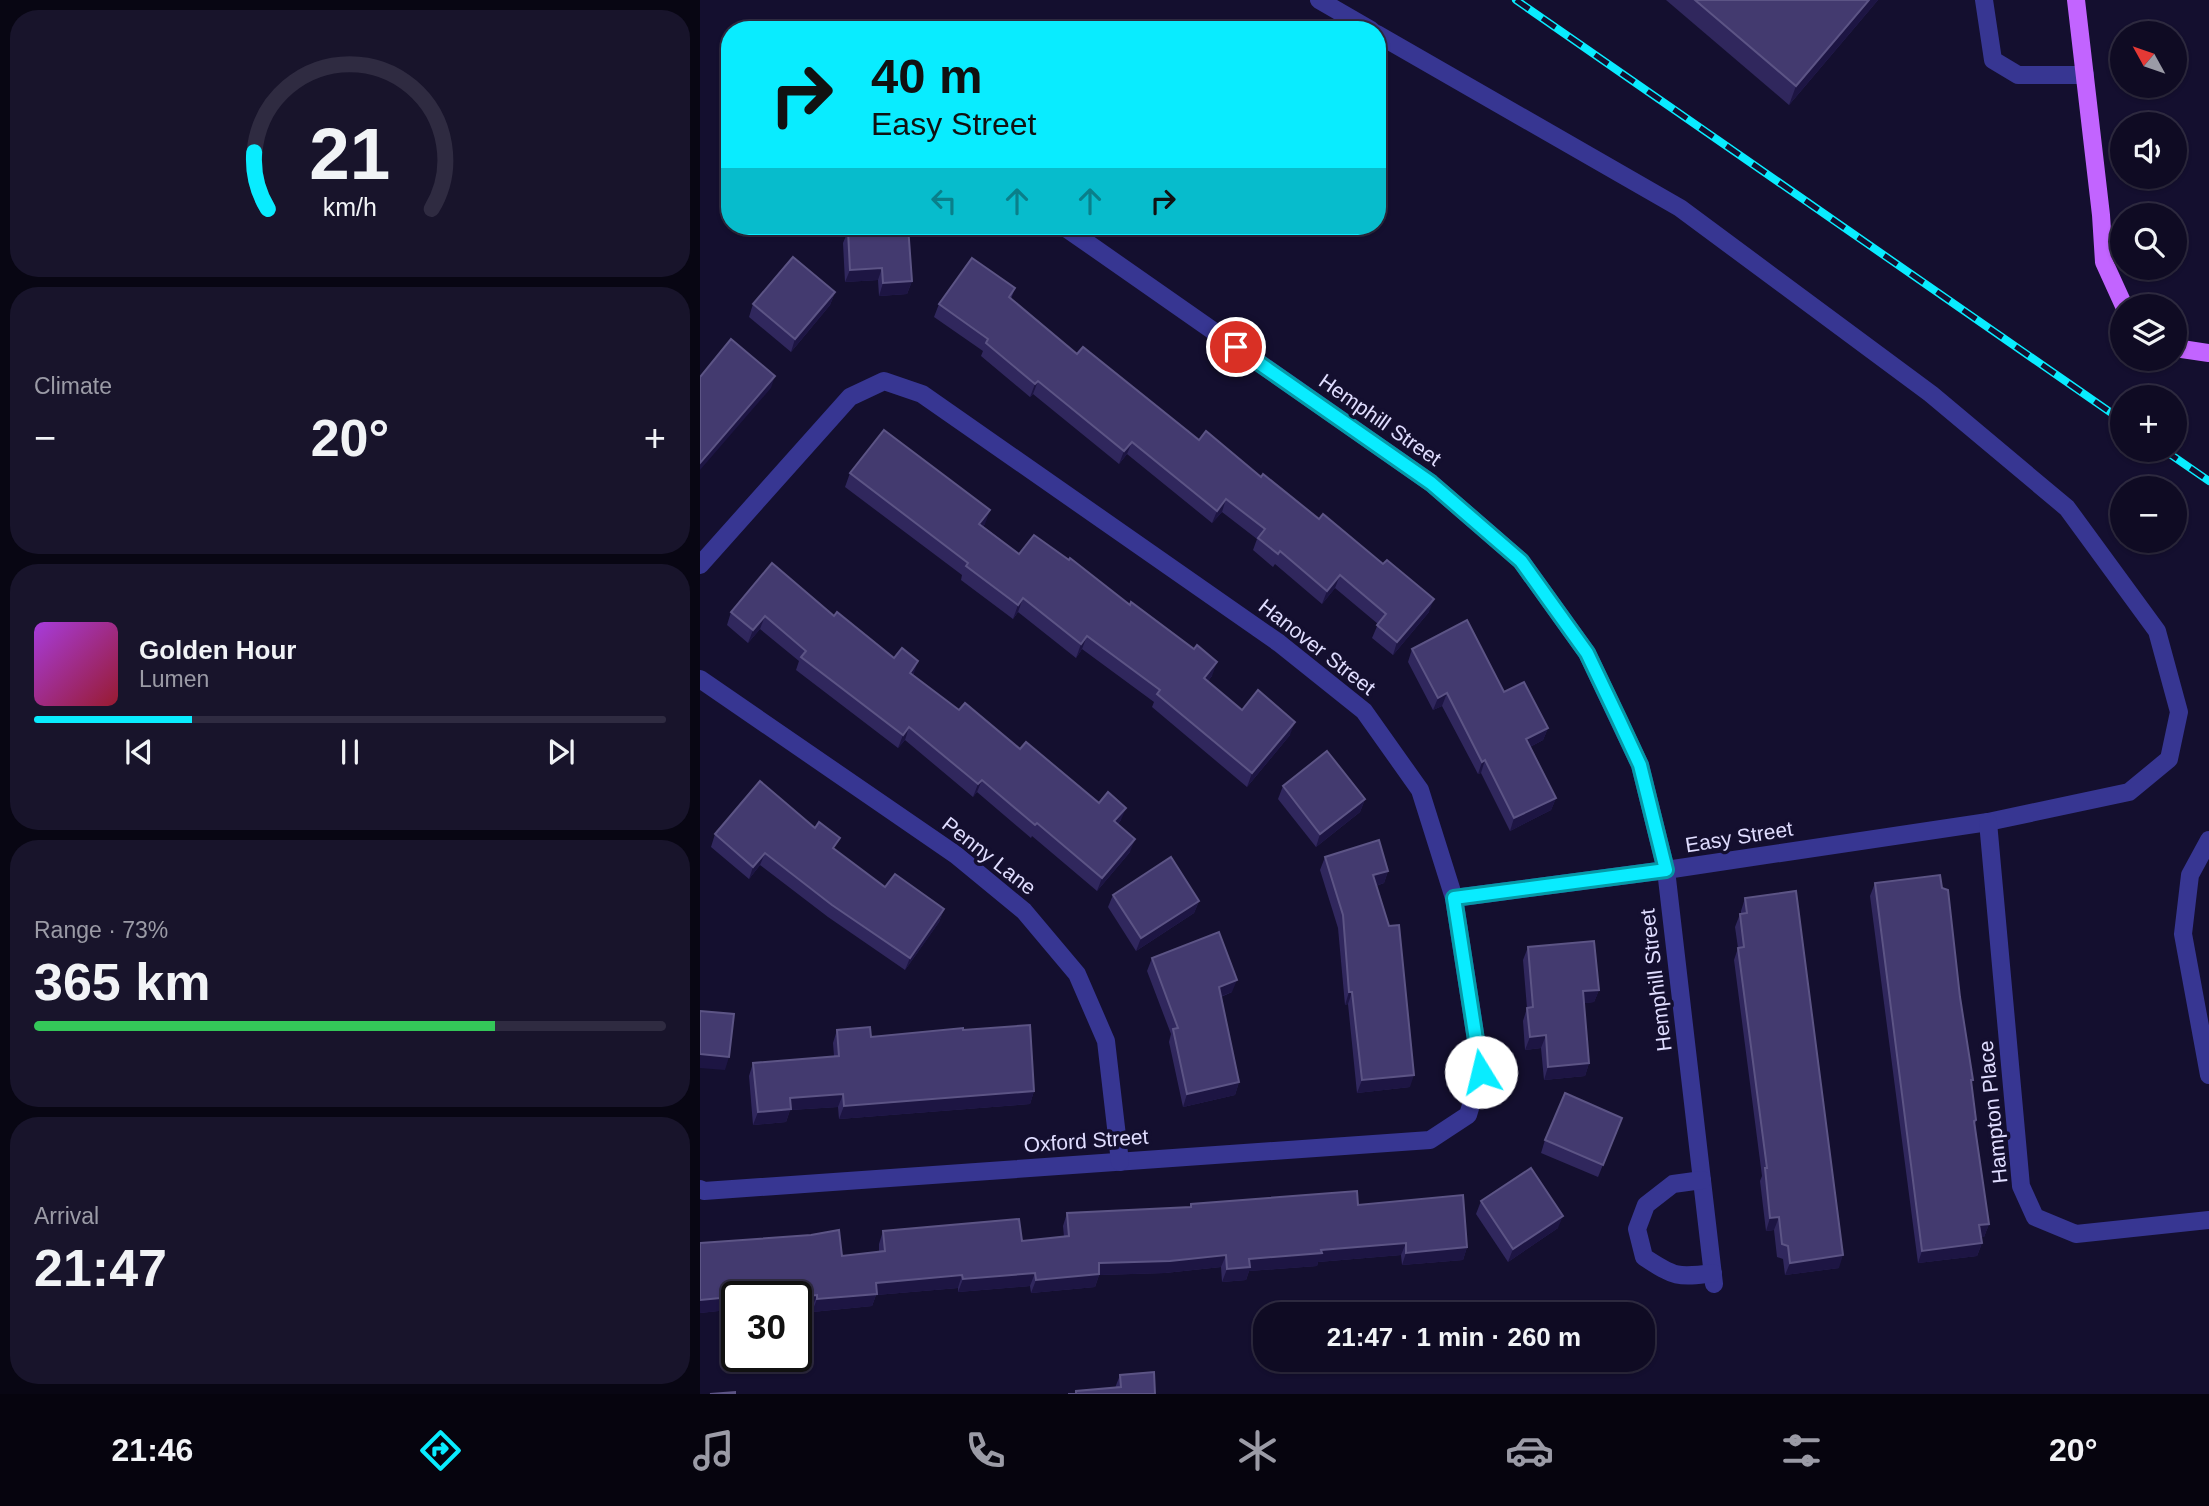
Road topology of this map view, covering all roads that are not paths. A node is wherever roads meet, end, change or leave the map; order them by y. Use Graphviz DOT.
graph roads {
  1 [pos="1319,0"];
  2 [pos="1984,0"];
  3 [pos="2076,0"];
  4 [pos="1355,21"];
  5 [pos="1386,39"];
  6 [pos="2085,75"];
  7 [pos="1076,235"];
  8 [pos="2119,294"];
  9 [pos="2187,350"];
  10 [pos="2209,353"];
  11 [pos="700,565"];
  12 [pos="700,679"];
  13 [pos="1988,822"];
  14 [pos="2209,840"];
  15 [pos="1666,870"];
  16 [pos="1454,898"];
  17 [pos="2209,1075"];
  18 [pos="1468,1115"];
  19 [pos="1120,1162"];
  20 [pos="1702,1180"];
  21 [pos="700,1189"];
  22 [pos="2209,1220"];
  1 -- 4 [label="street"];
  2 -- 6 [label="street"];
  3 -- 6 [label="main road"];
  5 -- 13 [label="street, Easy Street"];
  6 -- 8 [label="main road"];
  7 -- 15 [label="street, Hemphill Street"];
  9 -- 10 [label="main road"];
  11 -- 16 [label="street, Hanover Street"];
  12 -- 19 [label="street, Penny Lane"];
  13 -- 15 [label="street, Easy Street"];
  13 -- 22 [label="street, Hampton Place"];
  14 -- 17 [label="street"];
  15 -- 16 [label="street, Easy Street"];
  15 -- 20 [label="street, Hemphill Street"];
  16 -- 18 [label="street, Hanover Street"];
  18 -- 19 [label="street, Oxford Street"];
  19 -- 21 [label="street, Oxford Street"];
  20 -- 20 [label="street, Hemphill Street"];
}
